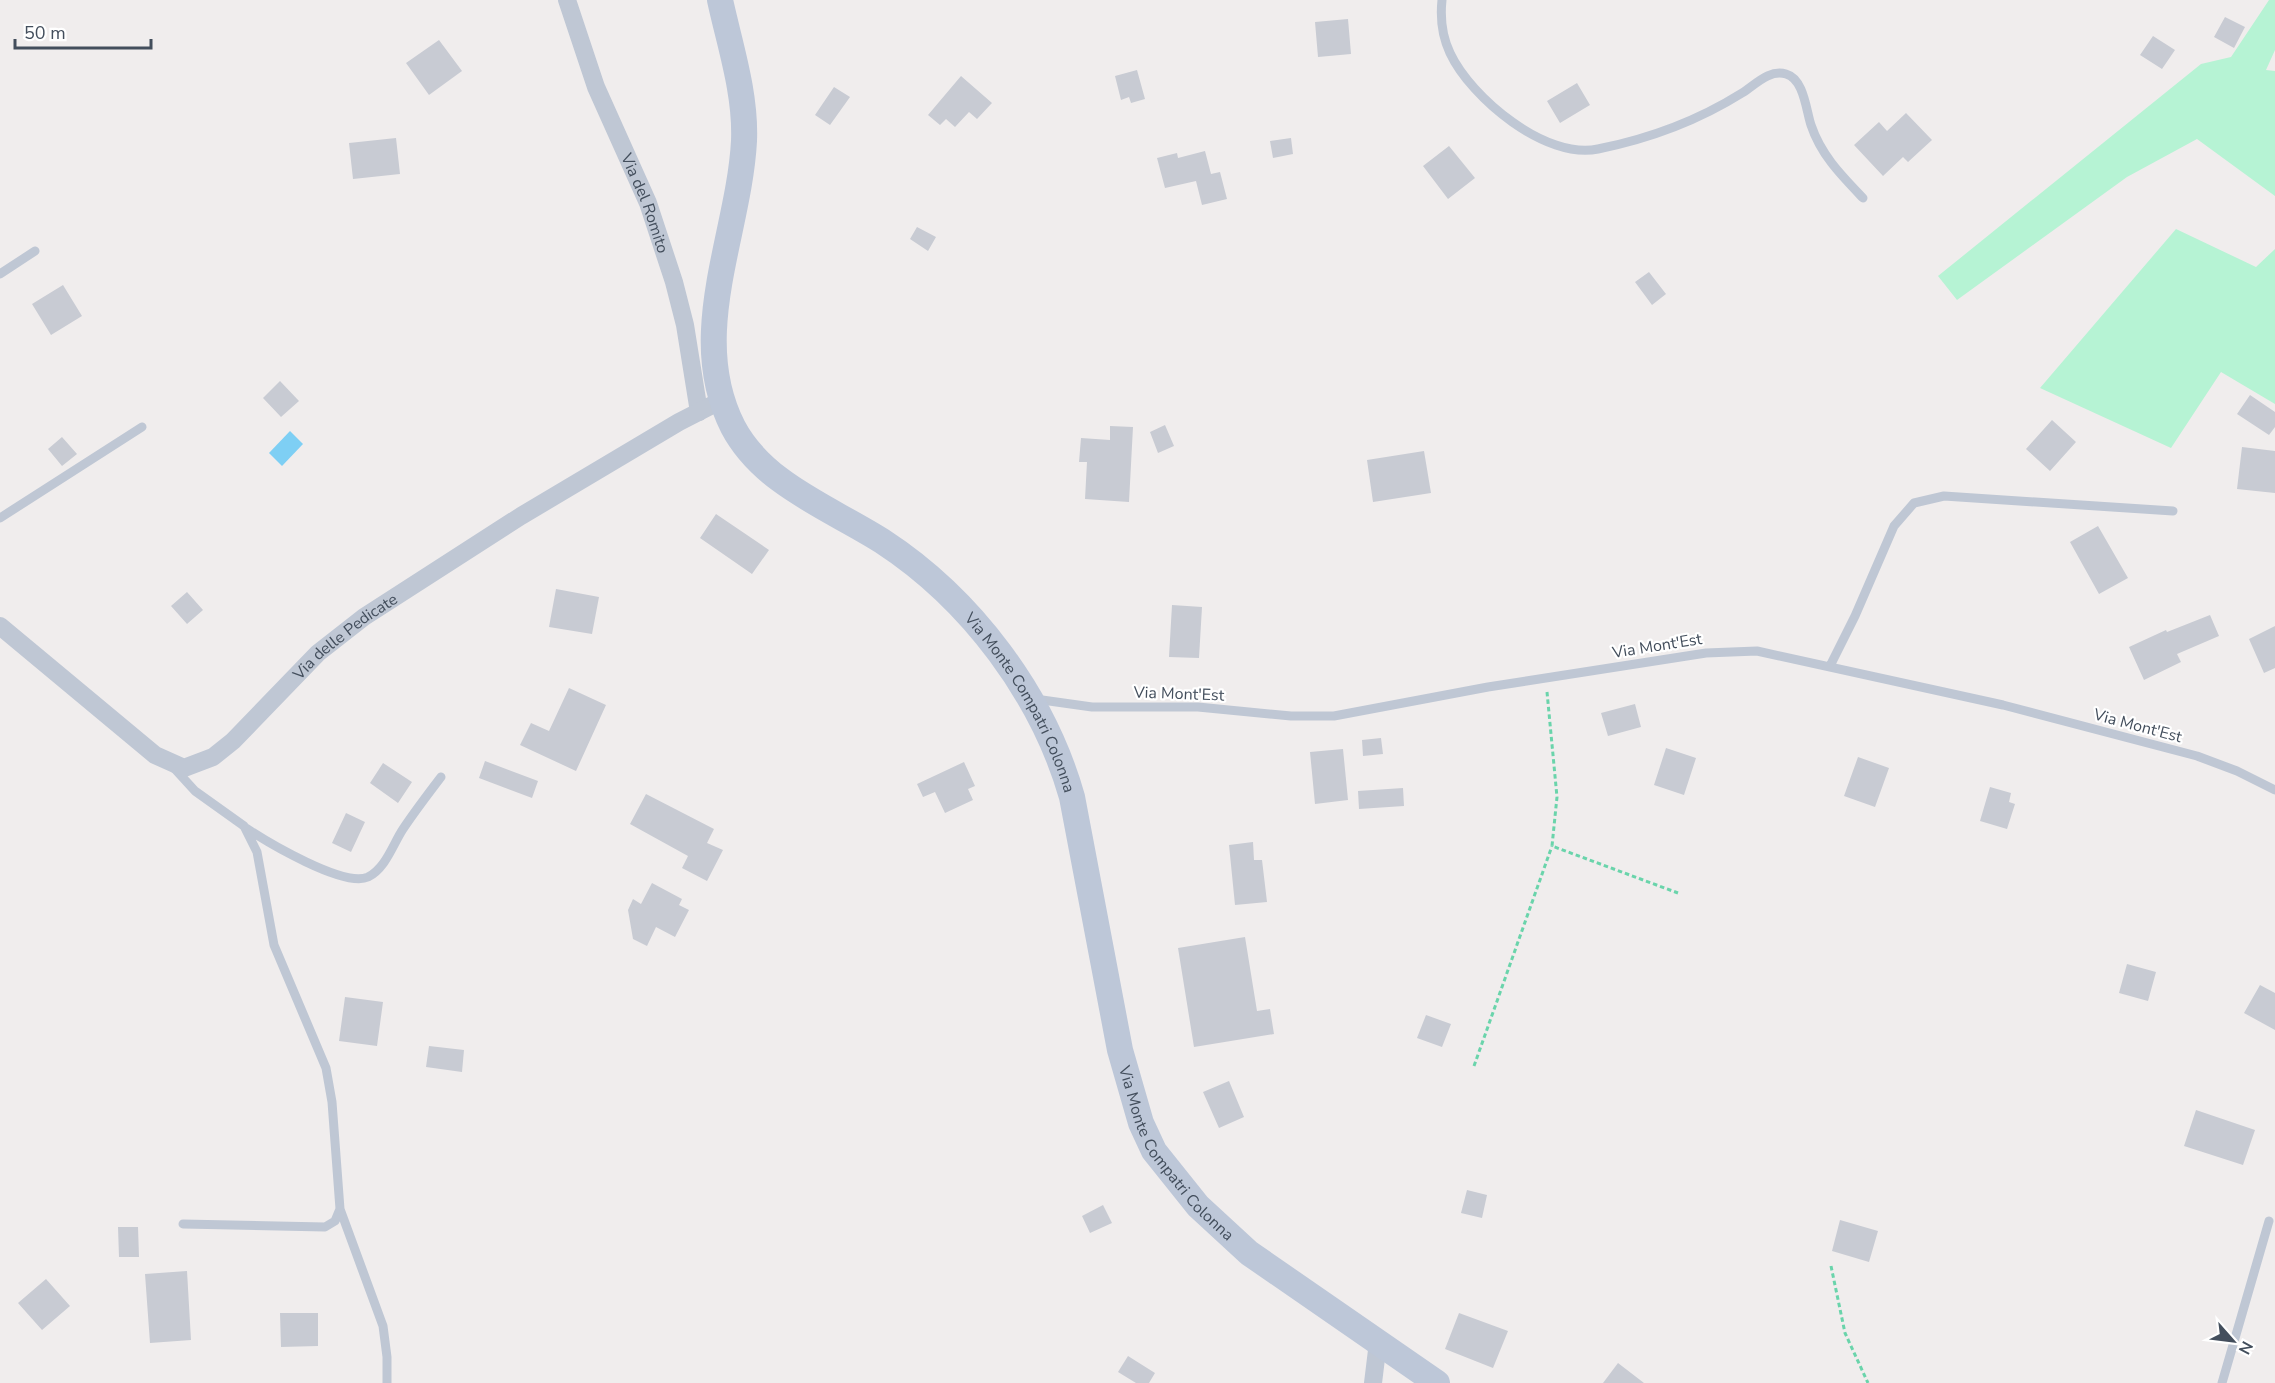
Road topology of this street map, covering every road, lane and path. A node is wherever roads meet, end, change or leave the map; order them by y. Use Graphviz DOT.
graph roads {
  1 [pos="567,0"];
  2 [pos="720,0"];
  3 [pos="1442,0"];
  4 [pos="1863,198"];
  5 [pos="35,251"];
  6 [pos="0,274"];
  7 [pos="722,400"];
  8 [pos="699,412"];
  9 [pos="142,427"];
  10 [pos="2173,511"];
  11 [pos="0,518"];
  12 [pos="0,626"];
  13 [pos="1830,666"];
  14 [pos="1546,678"];
  15 [pos="1029,698"];
  16 [pos="170,764"];
  17 [pos="441,777"];
  18 [pos="2275,790"];
  19 [pos="244,826"];
  20 [pos="1552,846"];
  21 [pos="1677,893"];
  22 [pos="1474,1066"];
  23 [pos="339,1209"];
  24 [pos="2269,1221"];
  25 [pos="183,1224"];
  26 [pos="1831,1266"];
  27 [pos="1378,1342"];
  28 [pos="387,1383"];
  29 [pos="1373,1383"];
  30 [pos="1437,1383"];
  31 [pos="1868,1383"];
  32 [pos="2222,1383"];
  1 -- 8 [label="street, Via del Romito"];
  2 -- 7 [label="street, Via Monte Compatri Colonna"];
  3 -- 4 [label="lane"];
  5 -- 6 [label="lane"];
  7 -- 8 [label="street, Via delle Pedicate"];
  7 -- 15 [label="street, Via Monte Compatri Colonna"];
  8 -- 16 [label="street, Via delle Pedicate"];
  9 -- 11 [label="lane"];
  10 -- 13 [label="lane"];
  12 -- 16 [label="street"];
  13 -- 14 [label="lane, Via Mont'Est"];
  13 -- 18 [label="lane, Via Mont'Est"];
  14 -- 15 [label="lane, Via Mont'Est"];
  14 -- 20 [label="path"];
  15 -- 27 [label="street, Via Monte Compatri Colonna"];
  16 -- 19 [label="lane"];
  17 -- 19 [label="lane"];
  19 -- 23 [label="lane"];
  20 -- 21 [label="path"];
  20 -- 22 [label="path"];
  23 -- 25 [label="lane"];
  23 -- 28 [label="lane"];
  24 -- 32 [label="lane"];
  26 -- 31 [label="path"];
  27 -- 29 [label="street"];
  27 -- 30 [label="street, Via Monte Compatri Colonna"];
}
